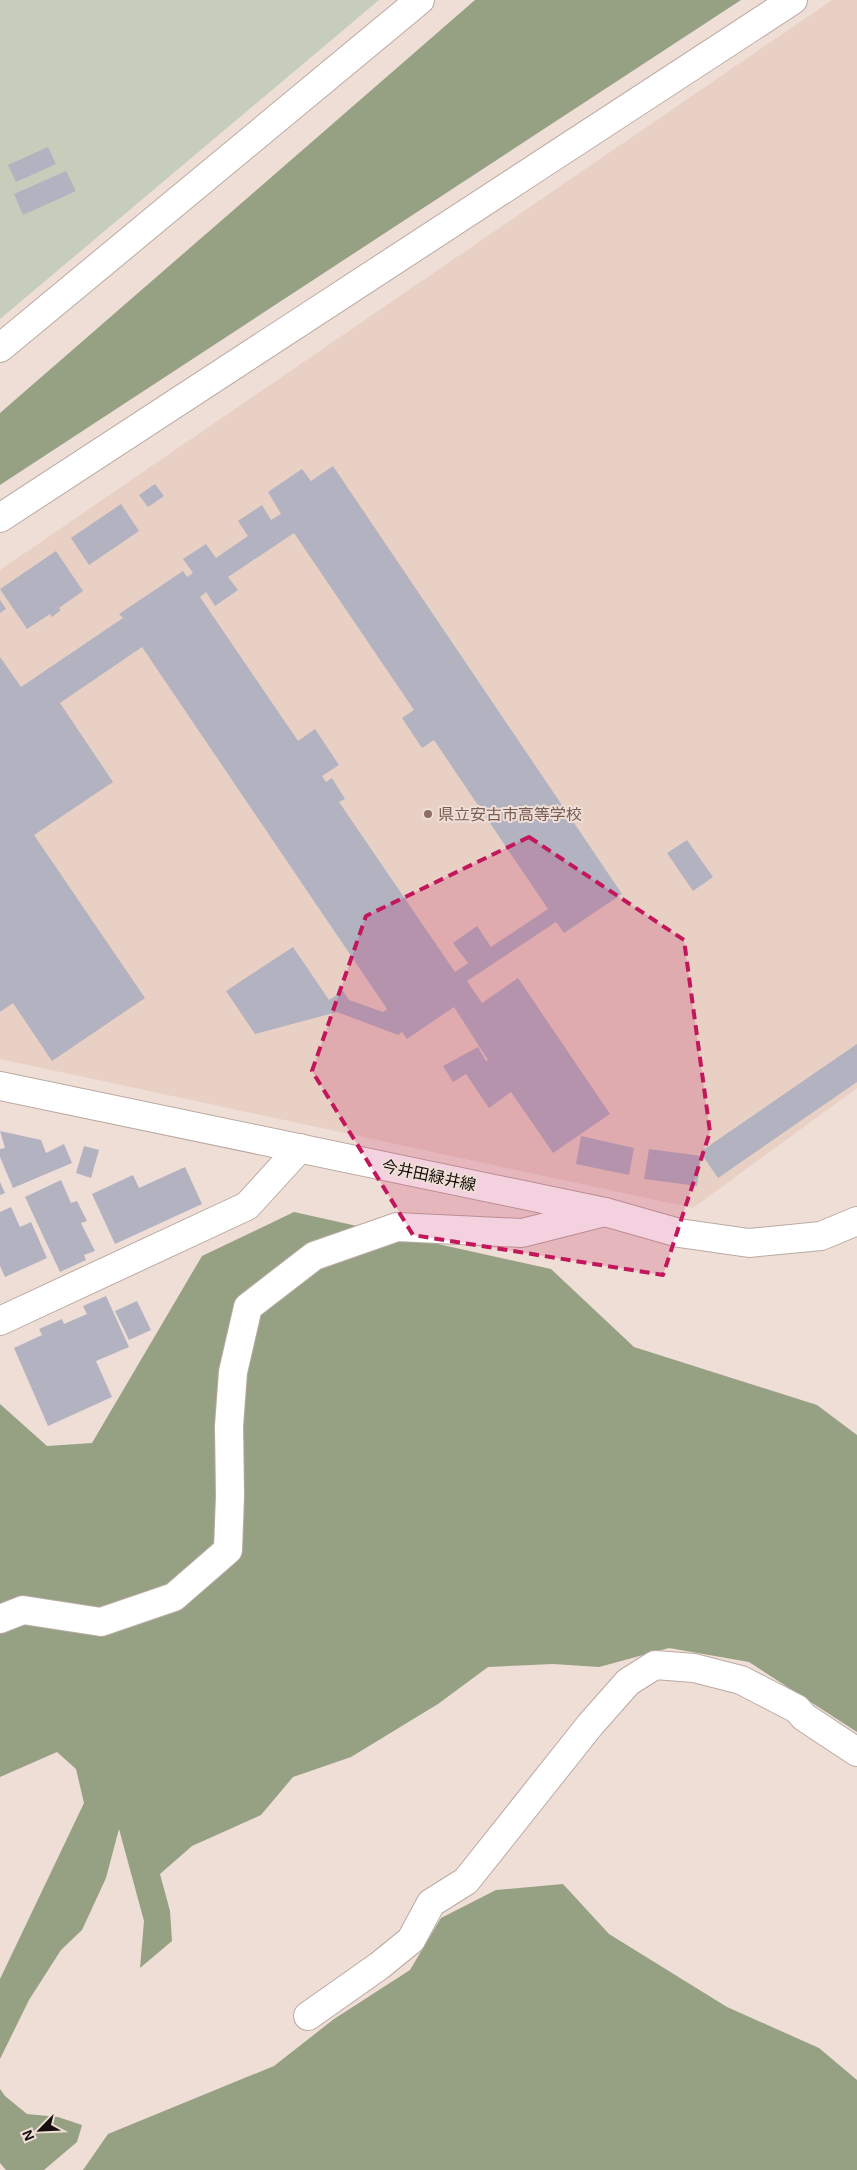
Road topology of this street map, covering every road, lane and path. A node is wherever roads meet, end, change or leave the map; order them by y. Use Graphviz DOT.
graph roads {
  1 [pos="420,0"];
  2 [pos="793,0"];
  3 [pos="0,348"];
  4 [pos="0,518"];
  5 [pos="0,1086"];
  6 [pos="300,1148"];
  7 [pos="605,1212"];
  8 [pos="857,1222"];
  9 [pos="0,1321"];
  10 [pos="0,1619"];
  11 [pos="857,1752"];
  12 [pos="308,2016"];
  1 -- 3 [label="street"];
  2 -- 4 [label="street"];
  5 -- 6 [label="street, 今井田緑井線"];
  6 -- 7 [label="street, 今井田緑井線"];
  6 -- 9 [label="street"];
  7 -- 8 [label="street, 今井田緑井線"];
  7 -- 10 [label="street"];
  11 -- 12 [label="street"];
}
